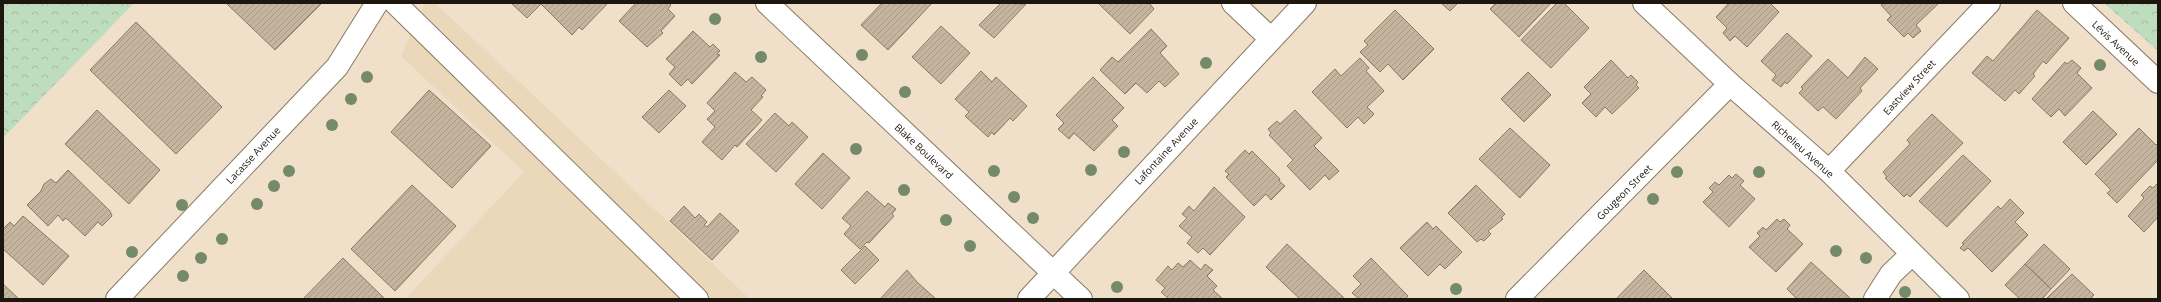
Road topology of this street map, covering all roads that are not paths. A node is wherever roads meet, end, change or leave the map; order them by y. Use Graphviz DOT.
graph roads {
  1 [pos="377,3"];
  2 [pos="395,3"];
  3 [pos="767,3"];
  4 [pos="1233,3"];
  5 [pos="1304,3"];
  6 [pos="1644,3"];
  7 [pos="1989,3"];
  8 [pos="2074,3"];
  9 [pos="1270,38"];
  10 [pos="2158,82"];
  11 [pos="1730,84"];
  12 [pos="1829,171"];
  13 [pos="1912,254"];
  14 [pos="1053,274"];
  15 [pos="118,299"];
  16 [pos="697,299"];
  17 [pos="1029,299"];
  18 [pos="1081,299"];
  19 [pos="1517,299"];
  20 [pos="1875,299"];
  21 [pos="1958,299"];
  1 -- 15 [label="street, Lacasse Avenue"];
  2 -- 16 [label="street"];
  3 -- 14 [label="street, Blake Boulevard"];
  4 -- 9 [label="street"];
  5 -- 9 [label="street, Lafontaine Avenue"];
  6 -- 11 [label="street, Richelieu Avenue"];
  7 -- 12 [label="street, Eastview Street"];
  8 -- 10 [label="street, Lévis Avenue"];
  9 -- 14 [label="street, Lafontaine Avenue"];
  11 -- 12 [label="street, Richelieu Avenue"];
  11 -- 19 [label="street, Gougeon Street"];
  12 -- 13 [label="street, Richelieu Avenue"];
  13 -- 20 [label="street"];
  13 -- 21 [label="street, Richelieu Avenue"];
  14 -- 17 [label="street, Lafontaine Avenue"];
  14 -- 18 [label="street, Blake Boulevard"];
}
